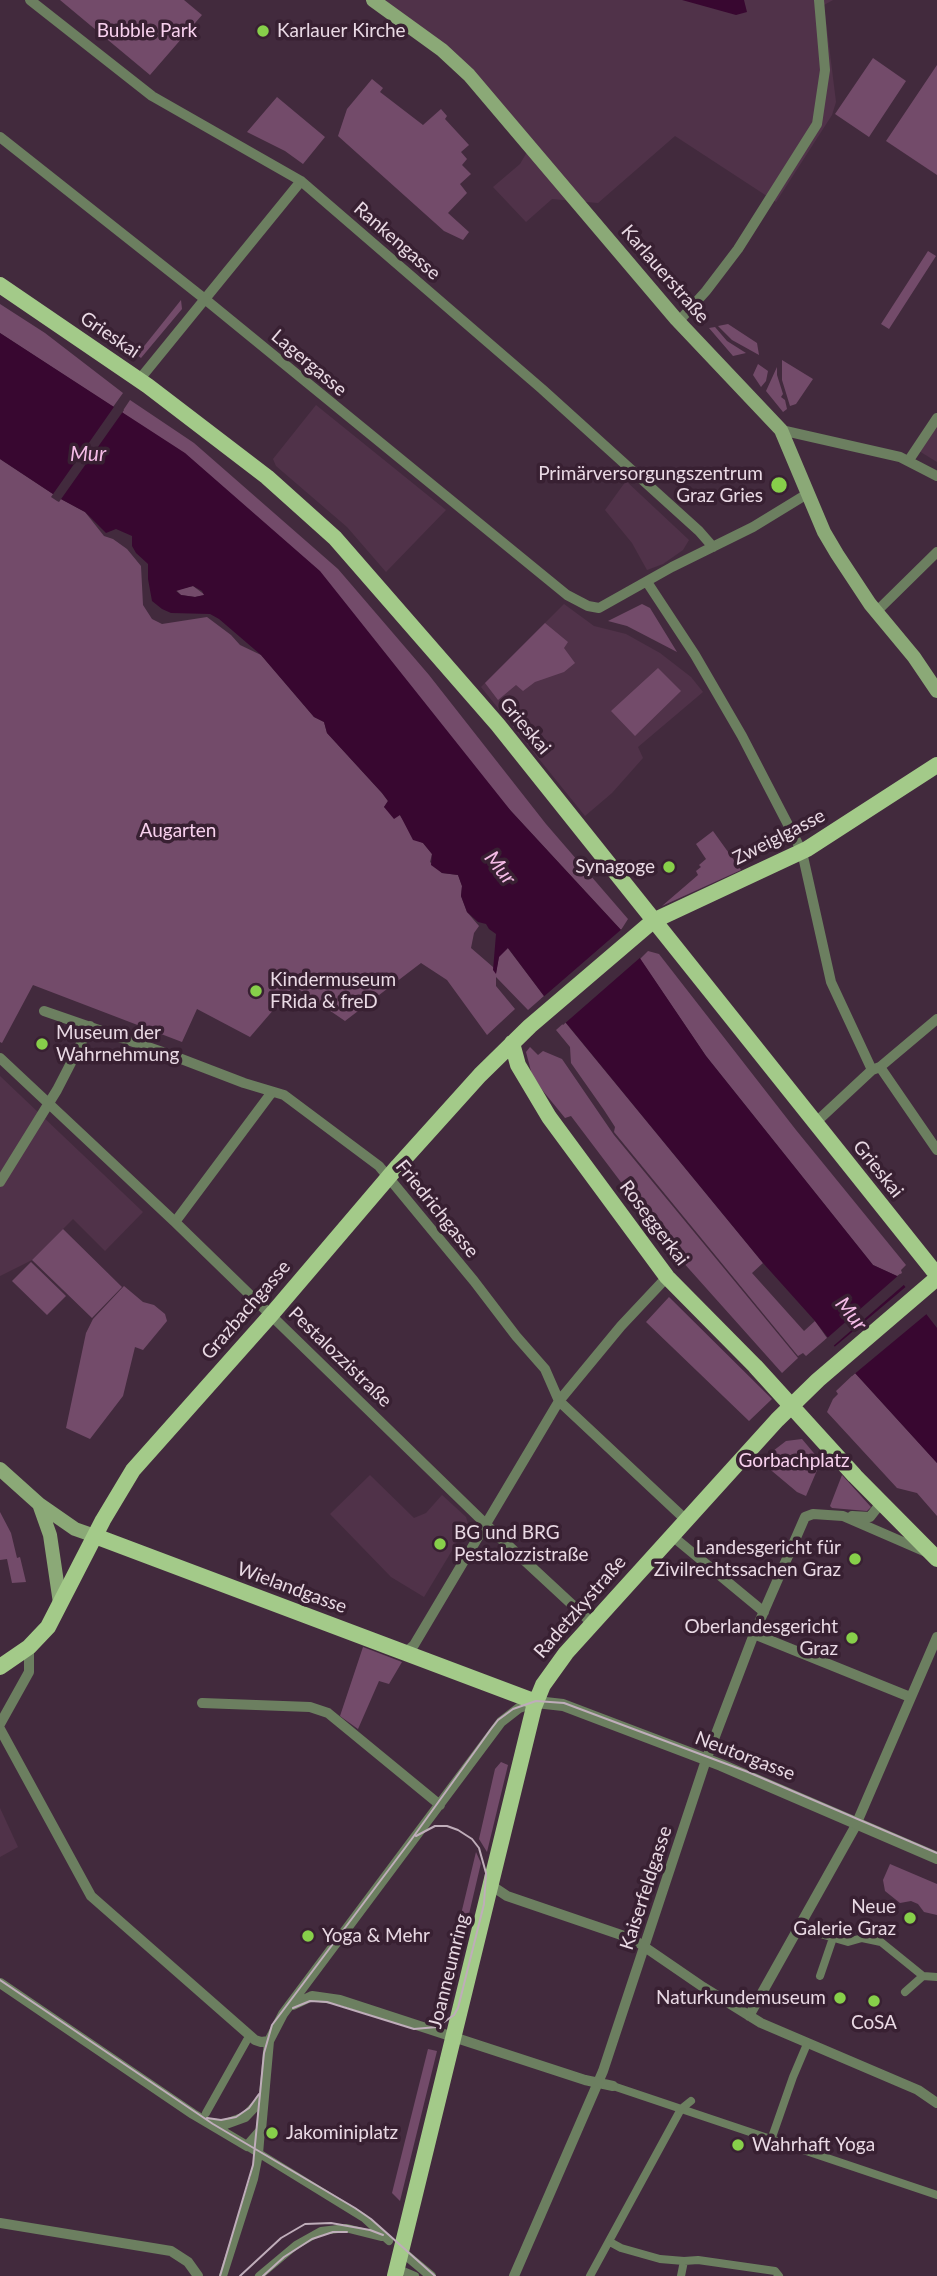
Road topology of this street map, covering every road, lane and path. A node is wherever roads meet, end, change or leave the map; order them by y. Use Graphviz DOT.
graph roads {
  1 [pos="30,0"];
  2 [pos="373,0"];
  3 [pos="819,0"];
  4 [pos="0,137"];
  5 [pos="301,181"];
  6 [pos="0,285"];
  7 [pos="206,300"];
  8 [pos="678,321"];
  9 [pos="139,380"];
  10 [pos="937,418"];
  11 [pos="781,430"];
  12 [pos="909,460"];
  13 [pos="937,476"];
  14 [pos="807,494"];
  15 [pos="713,547"];
  16 [pos="937,552"];
  17 [pos="647,582"];
  18 [pos="876,612"];
  19 [pos="914,657"];
  20 [pos="937,676"];
  21 [pos="937,691"];
  22 [pos="937,765"];
  23 [pos="802,852"];
  24 [pos="653,921"];
  25 [pos="44,1011"];
  26 [pos="937,1019"];
  27 [pos="90,1026"];
  28 [pos="530,1026"];
  29 [pos="512,1043"];
  30 [pos="0,1058"];
  31 [pos="876,1069"];
  32 [pos="272,1092"];
  33 [pos="48,1103"];
  34 [pos="814,1124"];
  35 [pos="937,1150"];
  36 [pos="388,1177"];
  37 [pos="0,1182"];
  38 [pos="175,1222"];
  39 [pos="667,1277"];
  40 [pos="937,1277"];
  41 [pos="271,1315"];
  42 [pos="559,1401"];
  43 [pos="791,1405"];
  44 [pos="0,1469"];
  45 [pos="881,1503"];
  46 [pos="39,1504"];
  47 [pos="843,1516"];
  48 [pos="685,1520"];
  49 [pos="486,1523"];
  50 [pos="671,1535"];
  51 [pos="95,1536"];
  52 [pos="934,1557"];
  53 [pos="60,1603"];
  54 [pos="764,1612"];
  55 [pos="593,1624"];
  56 [pos="754,1634"];
  57 [pos="937,1637"];
  58 [pos="29,1647"];
  59 [pos="405,1653"];
  60 [pos="7,1657"];
  61 [pos="0,1667"];
  62 [pos="910,1697"];
  63 [pos="536,1702"];
  64 [pos="202,1703"];
  65 [pos="0,1726"];
  66 [pos="706,1760"];
  67 [pos="440,1805"];
  68 [pos="856,1823"];
  69 [pos="937,1858"];
  70 [pos="492,1886"];
  71 [pos="801,1924"];
  72 [pos="833,1937"];
  73 [pos="645,1945"];
  74 [pos="820,1976"];
  75 [pos="923,1976"];
  76 [pos="937,1977"];
  77 [pos="0,1983"];
  78 [pos="905,1992"];
  79 [pos="288,2008"];
  80 [pos="750,2016"];
  81 [pos="454,2036"];
  82 [pos="247,2040"];
  83 [pos="269,2041"];
  84 [pos="807,2044"];
  85 [pos="599,2082"];
  86 [pos="613,2086"];
  87 [pos="264,2097"];
  88 [pos="691,2101"];
  89 [pos="937,2103"];
  90 [pos="681,2109"];
  91 [pos="206,2118"];
  92 [pos="261,2130"];
  93 [pos="771,2140"];
  94 [pos="247,2146"];
  95 [pos="259,2154"];
  96 [pos="937,2195"];
  97 [pos="0,2223"];
  98 [pos="610,2242"];
  99 [pos="401,2250"];
  100 [pos="684,2261"];
  101 [pos="777,2273"];
  102 [pos="407,2274"];
  103 [pos="196,2275"];
  104 [pos="223,2276"];
  105 [pos="259,2276"];
  106 [pos="431,2276"];
  107 [pos="514,2276"];
  108 [pos="590,2276"];
  109 [pos="681,2276"];
  1 -- 5 [label="street, Rankengasse"];
  2 -- 8 [label="main road, Karlauerstraße"];
  3 -- 8 [label="street"];
  4 -- 7 [label="street, Lagergasse"];
  5 -- 7 [label="street"];
  5 -- 15 [label="street, Rankengasse"];
  6 -- 9 [label="main road, Grieskai"];
  7 -- 9 [label="street"];
  7 -- 17 [label="street, Lagergasse"];
  8 -- 11 [label="main road, Karlauerstraße"];
  9 -- 24 [label="main road, Grieskai"];
  10 -- 12 [label="street"];
  11 -- 12 [label="street"];
  11 -- 14 [label="main road, Karlauerstraße"];
  12 -- 13 [label="street"];
  14 -- 15 [label="street"];
  14 -- 18 [label="main road, Karlauerstraße"];
  15 -- 17 [label="street"];
  16 -- 18 [label="street"];
  17 -- 23 [label="street"];
  18 -- 19 [label="main road, Karlauerstraße"];
  19 -- 20 [label="main road"];
  19 -- 21 [label="main road"];
  22 -- 23 [label="main road, Zweiglgasse"];
  23 -- 24 [label="main road, Zweiglgasse"];
  23 -- 31 [label="street"];
  24 -- 28 [label="main road, Zweiglgasse"];
  24 -- 34 [label="main road, Grieskai"];
  25 -- 27 [label="street, Friedrichgasse"];
  26 -- 31 [label="street"];
  27 -- 32 [label="street, Friedrichgasse"];
  27 -- 33 [label="street"];
  28 -- 29 [label="main road, Grazbachgasse"];
  29 -- 36 [label="main road, Grazbachgasse"];
  29 -- 39 [label="main road, Roseggerkai"];
  30 -- 33 [label="street, Pestalozzistraße"];
  31 -- 34 [label="street"];
  31 -- 35 [label="street"];
  32 -- 36 [label="street, Friedrichgasse"];
  32 -- 38 [label="street"];
  33 -- 37 [label="street"];
  33 -- 38 [label="street, Pestalozzistraße"];
  34 -- 40 [label="main road, Grieskai"];
  36 -- 41 [label="main road, Grazbachgasse"];
  36 -- 42 [label="street, Friedrichgasse"];
  38 -- 41 [label="street, Pestalozzistraße"];
  39 -- 42 [label="street"];
  39 -- 43 [label="main road, Roseggerkai"];
  40 -- 43 [label="main road, Radetzkystraße"];
  41 -- 49 [label="street, Pestalozzistraße"];
  41 -- 51 [label="main road, Grazbachgasse"];
  42 -- 48 [label="street, Friedrichgasse"];
  42 -- 49 [label="street"];
  43 -- 45 [label="main road, Roseggerkai"];
  43 -- 48 [label="main road, Radetzkystraße"];
  44 -- 46 [label="main road, Wielandgasse"];
  45 -- 47 [label="street"];
  45 -- 52 [label="main road, Roseggerkai"];
  46 -- 51 [label="main road, Wielandgasse"];
  46 -- 53 [label="main road, Wielandgasse"];
  47 -- 52 [label="street"];
  47 -- 54 [label="street, Kaiserfeldgasse"];
  48 -- 50 [label="main road, Radetzkystraße"];
  49 -- 55 [label="street, Pestalozzistraße"];
  49 -- 59 [label="street"];
  50 -- 54 [label="street"];
  50 -- 55 [label="main road, Radetzkystraße"];
  51 -- 53 [label="main road, Grazbachgasse"];
  51 -- 59 [label="main road, Wielandgasse"];
  53 -- 58 [label="main road, Grazbachgasse"];
  54 -- 56 [label="street, Kaiserfeldgasse"];
  55 -- 63 [label="main road, Radetzkystraße"];
  56 -- 62 [label="street"];
  56 -- 66 [label="street, Kaiserfeldgasse"];
  57 -- 62 [label="street"];
  58 -- 60 [label="main road, Grazbachgasse"];
  58 -- 65 [label="street"];
  59 -- 63 [label="main road, Wielandgasse"];
  60 -- 61 [label="main road, Grazbachgasse"];
  62 -- 68 [label="street"];
  63 -- 66 [label="street, Neutorgasse"];
  63 -- 67 [label="street"];
  63 -- 70 [label="main road, Joanneumring"];
  64 -- 67 [label="street"];
  65 -- 83 [label="street"];
  66 -- 68 [label="street, Neutorgasse"];
  66 -- 73 [label="street, Kaiserfeldgasse"];
  67 -- 79 [label="street"];
  68 -- 69 [label="street, Neutorgasse"];
  68 -- 71 [label="street"];
  70 -- 73 [label="street"];
  70 -- 81 [label="main road, Joanneumring"];
  71 -- 72 [label="street"];
  71 -- 80 [label="street"];
  72 -- 74 [label="street"];
  72 -- 75 [label="street"];
  73 -- 80 [label="street"];
  73 -- 85 [label="street, Kaiserfeldgasse"];
  75 -- 76 [label="street"];
  75 -- 78 [label="street"];
  77 -- 91 [label="street"];
  79 -- 81 [label="street"];
  79 -- 83 [label="street"];
  80 -- 84 [label="street"];
  81 -- 85 [label="street"];
  81 -- 99 [label="main road, Joanneumring"];
  82 -- 91 [label="street"];
  83 -- 87 [label="street"];
  84 -- 89 [label="street"];
  84 -- 93 [label="street"];
  85 -- 86 [label="street"];
  85 -- 107 [label="street, Kaiserfeldgasse"];
  86 -- 90 [label="street"];
  87 -- 91 [label="street"];
  87 -- 92 [label="street"];
  88 -- 90 [label="street"];
  90 -- 93 [label="street"];
  90 -- 98 [label="street"];
  91 -- 94 [label="street"];
  92 -- 94 [label="street"];
  92 -- 95 [label="street"];
  93 -- 96 [label="street"];
  94 -- 95 [label="street"];
  95 -- 104 [label="street"];
  95 -- 105 [label="street"];
  97 -- 103 [label="street"];
  98 -- 100 [label="street"];
  98 -- 108 [label="street"];
  99 -- 102 [label="main road, Joanneumring"];
  99 -- 106 [label="street"];
  100 -- 101 [label="street"];
  100 -- 109 [label="street"];
}
